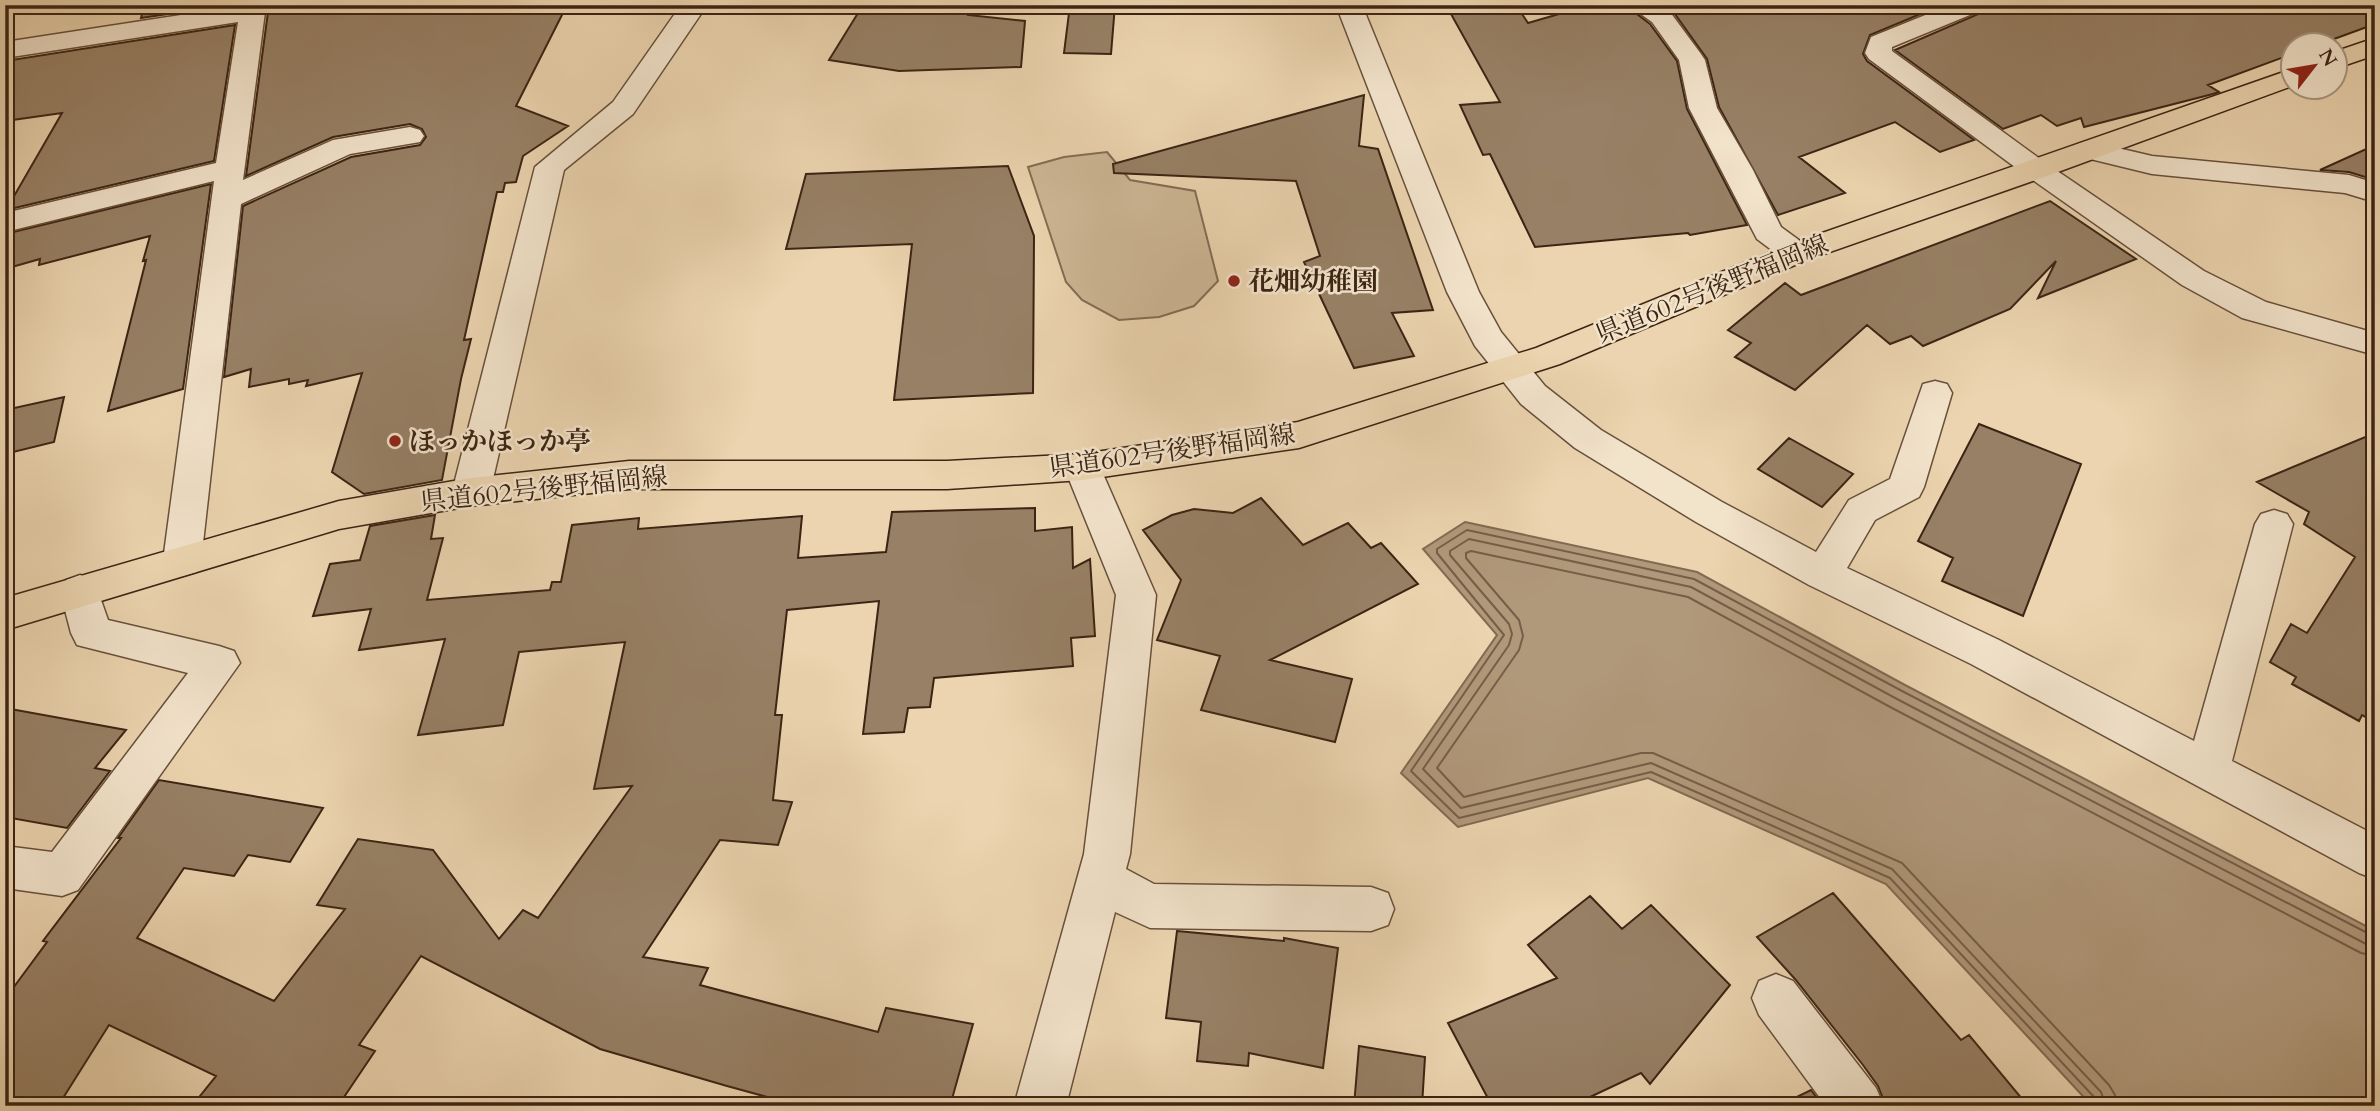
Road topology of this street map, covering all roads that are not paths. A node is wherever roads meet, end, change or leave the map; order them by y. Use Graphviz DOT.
graph roads {
  1 [pos="694,5"];
  2 [pos="1349,5"];
  3 [pos="1641,5"];
  4 [pos="1973,5"];
  5 [pos="255,9"];
  6 [pos="2375,46"];
  7 [pos="5,50"];
  8 [pos="2348,56"];
  9 [pos="2278,82"];
  10 [pos="410,136"];
  11 [pos="2088,150"];
  12 [pos="2037,170"];
  13 [pos="228,184"];
  14 [pos="2366,188"];
  15 [pos="5,223"];
  16 [pos="1796,253"];
  17 [pos="2375,344"];
  18 [pos="1510,369"];
  19 [pos="1935,393"];
  20 [pos="1082,467"];
  21 [pos="471,492"];
  22 [pos="2274,524"];
  23 [pos="182,561"];
  24 [pos="1823,574"];
  25 [pos="80,591"];
  26 [pos="5,614"];
  27 [pos="2208,769"];
  28 [pos="2375,858"];
  29 [pos="5,867"];
  30 [pos="1100,880"];
  31 [pos="1371,909"];
  32 [pos="1776,998"];
  33 [pos="1040,1106"];
  34 [pos="1858,1106"];
  1 -- 21 [label="street"];
  2 -- 18 [label="street"];
  3 -- 16 [label="street"];
  4 -- 12 [label="street"];
  5 -- 7 [label="street"];
  5 -- 13 [label="street"];
  6 -- 8 [label="main road"];
  9 -- 11 [label="main road, 県道602号後野福岡線"];
  10 -- 13 [label="street"];
  11 -- 12 [label="main road, 県道602号後野福岡線"];
  11 -- 14 [label="street"];
  12 -- 16 [label="main road, 県道602号後野福岡線"];
  12 -- 17 [label="street"];
  13 -- 15 [label="street"];
  13 -- 23 [label="street"];
  16 -- 18 [label="main road, 県道602号後野福岡線"];
  18 -- 20 [label="main road, 県道602号後野福岡線"];
  18 -- 24 [label="street"];
  19 -- 24 [label="street"];
  20 -- 21 [label="main road, 県道602号後野福岡線"];
  20 -- 30 [label="street"];
  21 -- 23 [label="main road, 県道602号後野福岡線"];
  22 -- 27 [label="street"];
  23 -- 25 [label="main road, 県道602号後野福岡線"];
  24 -- 27 [label="street"];
  25 -- 26 [label="main road, 県道602号後野福岡線"];
  25 -- 29 [label="street"];
  27 -- 28 [label="street"];
  30 -- 31 [label="street"];
  30 -- 33 [label="street"];
  32 -- 34 [label="street"];
}
